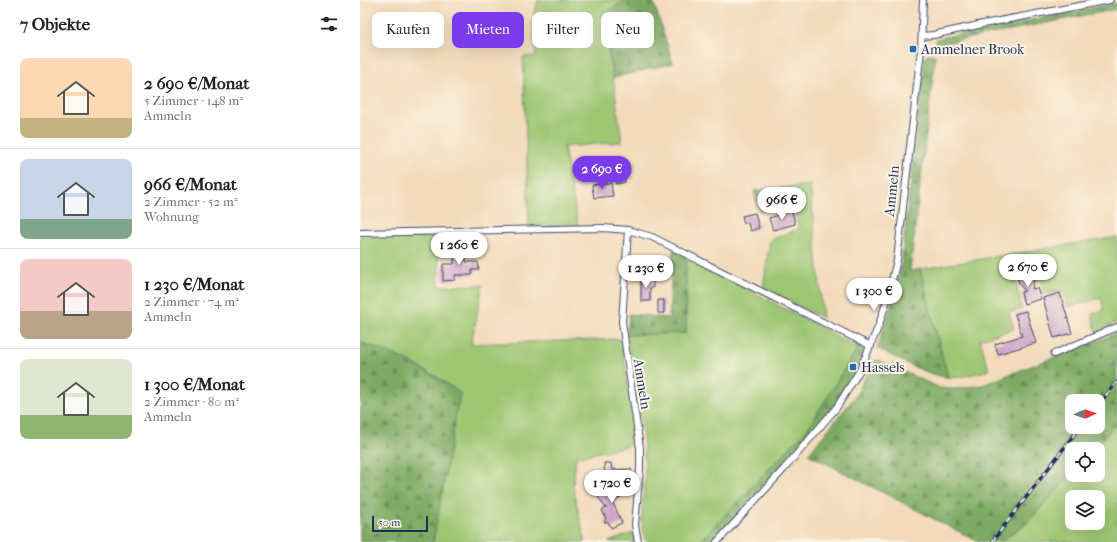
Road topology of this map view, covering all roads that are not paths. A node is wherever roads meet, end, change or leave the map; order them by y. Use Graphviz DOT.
graph roads {
  1 [pos="923,0"];
  2 [pos="1110,0"];
  3 [pos="922,36"];
  4 [pos="628,230"];
  5 [pos="360,233"];
  6 [pos="1117,327"];
  7 [pos="871,346"];
  8 [pos="1054,354"];
  9 [pos="638,542"];
  10 [pos="716,542"];
  1 -- 3 [label="street, Ammeln"];
  2 -- 3 [label="street"];
  3 -- 7 [label="street, Ammeln"];
  4 -- 5 [label="street"];
  4 -- 7 [label="street"];
  4 -- 9 [label="street, Ammeln"];
  6 -- 8 [label="street"];
  7 -- 10 [label="street, Ammeln"];
}
